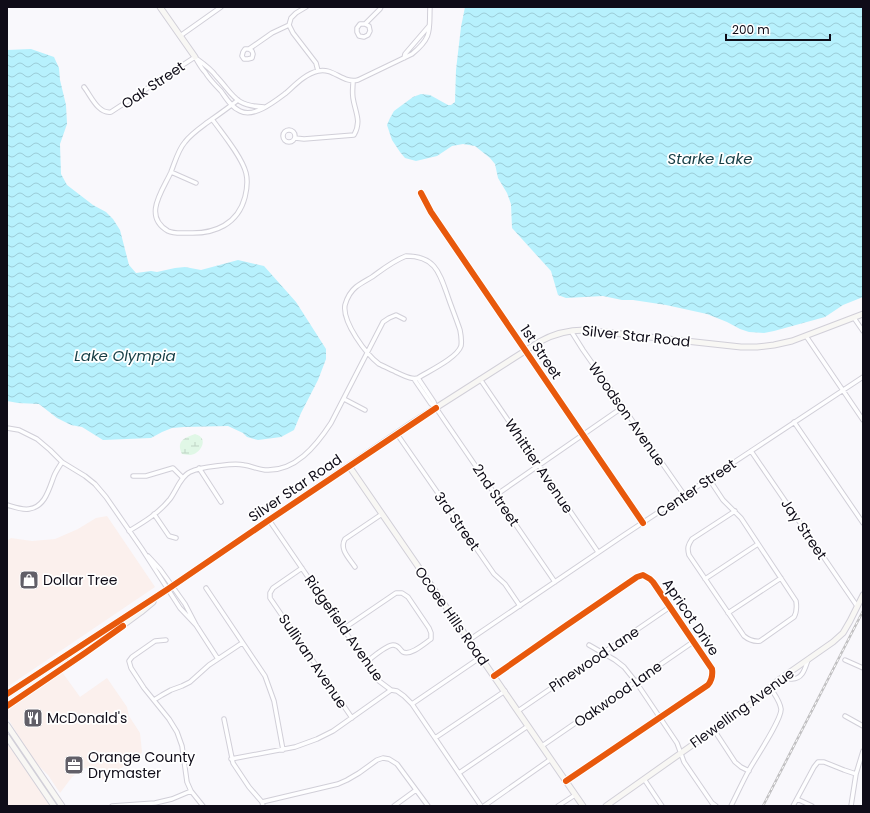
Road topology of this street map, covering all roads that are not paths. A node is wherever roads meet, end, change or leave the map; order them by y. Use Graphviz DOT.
graph roads {
  1 [pos="160,7"];
  2 [pos="221,7"];
  3 [pos="306,7"];
  4 [pos="381,7"];
  5 [pos="430,7"];
  6 [pos="365,24"];
  7 [pos="289,25"];
  8 [pos="430,26"];
  9 [pos="180,36"];
  10 [pos="249,49"];
  11 [pos="195,57"];
  12 [pos="404,58"];
  13 [pos="318,71"];
  14 [pos="353,82"];
  15 [pos="84,87"];
  16 [pos="238,100"];
  17 [pos="232,105"];
  18 [pos="264,107"];
  19 [pos="212,119"];
  20 [pos="295,138"];
  21 [pos="170,172"];
  22 [pos="196,183"];
  23 [pos="421,193"];
  24 [pos="863,314"];
  25 [pos="404,318"];
  26 [pos="854,318"];
  27 [pos="571,331"];
  28 [pos="863,331"];
  29 [pos="806,336"];
  30 [pos="525,350"];
  31 [pos="367,353"];
  32 [pos="863,377"];
  33 [pos="418,378"];
  34 [pos="480,379"];
  35 [pos="414,380"];
  36 [pos="843,391"];
  37 [pos="344,399"];
  38 [pos="436,408"];
  39 [pos="623,408"];
  40 [pos="365,410"];
  41 [pos="863,420"];
  42 [pos="794,422"];
  43 [pos="7,428"];
  44 [pos="397,434"];
  45 [pos="582,435"];
  46 [pos="751,451"];
  47 [pos="62,462"];
  48 [pos="349,466"];
  49 [pos="539,466"];
  50 [pos="199,468"];
  51 [pos="133,476"];
  52 [pos="183,478"];
  53 [pos="709,479"];
  54 [pos="496,495"];
  55 [pos="685,496"];
  56 [pos="221,502"];
  57 [pos="7,505"];
  58 [pos="735,511"];
  59 [pos="154,514"];
  60 [pos="382,514"];
  61 [pos="269,520"];
  62 [pos="643,523"];
  63 [pos="863,523"];
  64 [pos="129,531"];
  65 [pos="176,538"];
  66 [pos="758,544"];
  67 [pos="598,552"];
  68 [pos="355,567"];
  69 [pos="302,568"];
  70 [pos="781,578"];
  71 [pos="705,579"];
  72 [pos="555,582"];
  73 [pos="170,588"];
  74 [pos="206,588"];
  75 [pos="863,595"];
  76 [pos="520,606"];
  77 [pos="857,606"];
  78 [pos="670,607"];
  79 [pos="728,613"];
  80 [pos="122,619"];
  81 [pos="343,629"];
  82 [pos="166,640"];
  83 [pos="469,640"];
  84 [pos="693,642"];
  85 [pos="242,643"];
  86 [pos="589,645"];
  87 [pos="80,646"];
  88 [pos="603,652"];
  89 [pos="86,653"];
  90 [pos="481,657"];
  91 [pos="218,659"];
  92 [pos="808,660"];
  93 [pos="845,660"];
  94 [pos="366,662"];
  95 [pos="863,668"];
  96 [pos="494,676"];
  97 [pos="48,678"];
  98 [pos="780,679"];
  99 [pos="636,682"];
  100 [pos="770,687"];
  101 [pos="391,690"];
  102 [pos="505,691"];
  103 [pos="7,694"];
  104 [pos="154,700"];
  105 [pos="412,704"];
  106 [pos="7,706"];
  107 [pos="518,711"];
  108 [pos="845,716"];
  109 [pos="352,718"];
  110 [pos="660,718"];
  111 [pos="224,719"];
  112 [pos="7,725"];
  113 [pos="528,726"];
  114 [pos="863,726"];
  115 [pos="714,730"];
  116 [pos="7,737"];
  117 [pos="435,738"];
  118 [pos="542,746"];
  119 [pos="283,750"];
  120 [pos="863,751"];
  121 [pos="681,753"];
  122 [pos="231,759"];
  123 [pos="551,759"];
  124 [pos="749,771"];
  125 [pos="459,773"];
  126 [pos="856,774"];
  127 [pos="644,779"];
  128 [pos="566,781"];
  129 [pos="416,790"];
  130 [pos="191,791"];
  131 [pos="575,795"];
  132 [pos="797,799"];
  133 [pos="155,804"];
  134 [pos="262,804"];
  135 [pos="608,805"];
  136 [pos="54,806"];
  137 [pos="62,806"];
  138 [pos="112,806"];
  139 [pos="204,806"];
  140 [pos="394,806"];
  141 [pos="428,806"];
  142 [pos="483,806"];
  143 [pos="558,806"];
  144 [pos="583,806"];
  145 [pos="662,806"];
  146 [pos="716,806"];
  147 [pos="731,806"];
  148 [pos="793,806"];
  149 [pos="812,806"];
  150 [pos="851,806"];
  1 -- 9 [label="main road"];
  2 -- 9 [label="street"];
  3 -- 7 [label="street"];
  4 -- 6 [label="street"];
  5 -- 8 [label="street"];
  7 -- 10 [label="street"];
  7 -- 13 [label="street"];
  8 -- 12 [label="street"];
  8 -- 12 [label="street"];
  9 -- 11 [label="main road"];
  11 -- 15 [label="street, Oak Street"];
  11 -- 16 [label="street"];
  11 -- 17 [label="street"];
  12 -- 14 [label="street"];
  13 -- 14 [label="street"];
  13 -- 18 [label="street"];
  14 -- 20 [label="street"];
  16 -- 17 [label="street"];
  16 -- 18 [label="street"];
  17 -- 18 [label="street"];
  17 -- 19 [label="street"];
  19 -- 21 [label="street"];
  19 -- 21 [label="street"];
  21 -- 22 [label="street"];
  23 -- 30 [label="street, 1st Street"];
  24 -- 26 [label="main road, Silver Star Road"];
  25 -- 31 [label="street"];
  26 -- 28 [label="street"];
  26 -- 29 [label="main road, Silver Star Road"];
  27 -- 29 [label="main road, Silver Star Road"];
  27 -- 30 [label="main road, Silver Star Road"];
  27 -- 39 [label="street, Woodson Avenue"];
  29 -- 36 [label="street"];
  30 -- 34 [label="main road, Silver Star Road"];
  30 -- 45 [label="street, 1st Street"];
  31 -- 33 [label="street"];
  31 -- 35 [label="street"];
  31 -- 37 [label="street"];
  32 -- 36 [label="street, Center Street"];
  33 -- 35 [label="street"];
  33 -- 38 [label="street"];
  34 -- 38 [label="main road, Silver Star Road"];
  34 -- 49 [label="street, Whittier Avenue"];
  35 -- 38 [label="street"];
  36 -- 41 [label="street"];
  36 -- 42 [label="street, Center Street"];
  37 -- 40 [label="street"];
  37 -- 50 [label="street"];
  38 -- 44 [label="main road, Silver Star Road"];
  38 -- 54 [label="street, 2nd Street"];
  39 -- 45 [label="street"];
  39 -- 55 [label="street, Woodson Avenue"];
  42 -- 46 [label="street, Center Street"];
  42 -- 63 [label="street"];
  43 -- 47 [label="street"];
  44 -- 48 [label="main road, Silver Star Road"];
  44 -- 76 [label="street, 3rd Street"];
  45 -- 49 [label="street"];
  45 -- 62 [label="street, 1st Street"];
  46 -- 53 [label="street, Center Street"];
  46 -- 77 [label="street, Jay Street"];
  47 -- 57 [label="street"];
  47 -- 64 [label="street"];
  48 -- 60 [label="main road, Ocoee Hills Road"];
  48 -- 61 [label="main road, Silver Star Road"];
  49 -- 54 [label="street"];
  49 -- 67 [label="street, Whittier Avenue"];
  50 -- 52 [label="street"];
  50 -- 56 [label="street"];
  51 -- 52 [label="street"];
  52 -- 59 [label="street"];
  53 -- 55 [label="street, Center Street"];
  53 -- 58 [label="street"];
  54 -- 72 [label="street, 2nd Street"];
  55 -- 62 [label="street, Center Street"];
  58 -- 66 [label="street"];
  58 -- 71 [label="street"];
  59 -- 64 [label="street"];
  59 -- 65 [label="street"];
  60 -- 68 [label="street"];
  60 -- 83 [label="main road, Ocoee Hills Road"];
  61 -- 69 [label="street, Ridgefield Avenue"];
  61 -- 73 [label="main road, Silver Star Road"];
  62 -- 67 [label="street, Center Street"];
  64 -- 73 [label="street"];
  66 -- 70 [label="street"];
  66 -- 71 [label="street"];
  67 -- 72 [label="street, Center Street"];
  69 -- 81 [label="street, Ridgefield Avenue"];
  69 -- 109 [label="street, Sullivan Avenue"];
  70 -- 79 [label="street"];
  70 -- 79 [label="street"];
  71 -- 79 [label="street"];
  72 -- 76 [label="street, Center Street"];
  73 -- 80 [label="main road, Silver Star Road"];
  73 -- 89 [label="main road, Silver Star Road"];
  73 -- 91 [label="street"];
  74 -- 85 [label="street"];
  75 -- 77 [label="main road, Flewelling Avenue"];
  76 -- 83 [label="street, Center Street"];
  77 -- 92 [label="main road, Flewelling Avenue"];
  78 -- 84 [label="street, Apricot Drive"];
  78 -- 88 [label="street, Pinewood Lane"];
  78 -- 96 [label="street, Apricot Drive"];
  80 -- 87 [label="main road, Silver Star Road"];
  80 -- 89 [label="main road"];
  81 -- 94 [label="street, Ridgefield Avenue"];
  81 -- 94 [label="street"];
  82 -- 104 [label="street"];
  83 -- 90 [label="main road, Ocoee Hills Road"];
  84 -- 99 [label="street, Oakwood Lane"];
  84 -- 110 [label="street, Apricot Drive"];
  85 -- 91 [label="street"];
  85 -- 119 [label="street"];
  86 -- 88 [label="street"];
  87 -- 97 [label="main road"];
  87 -- 103 [label="main road, Silver Star Road"];
  88 -- 99 [label="street"];
  88 -- 107 [label="street, Pinewood Lane"];
  89 -- 97 [label="main road, Silver Star Road"];
  90 -- 96 [label="main road, Ocoee Hills Road"];
  90 -- 105 [label="street"];
  91 -- 104 [label="street"];
  92 -- 98 [label="main road, Flewelling Avenue"];
  92 -- 98 [label="street"];
  93 -- 95 [label="street"];
  94 -- 101 [label="street, Ridgefield Avenue"];
  96 -- 102 [label="main road, Ocoee Hills Road"];
  97 -- 106 [label="main road, Silver Star Road"];
  98 -- 100 [label="main road, Flewelling Avenue"];
  99 -- 110 [label="street"];
  99 -- 118 [label="street, Oakwood Lane"];
  100 -- 115 [label="main road, Flewelling Avenue"];
  100 -- 124 [label="street"];
  101 -- 105 [label="street, Ridgefield Avenue"];
  101 -- 109 [label="street"];
  102 -- 107 [label="main road, Ocoee Hills Road"];
  102 -- 117 [label="street"];
  104 -- 130 [label="street"];
  105 -- 117 [label="street, Ridgefield Avenue"];
  107 -- 113 [label="main road, Ocoee Hills Road"];
  108 -- 114 [label="street"];
  109 -- 119 [label="street"];
  110 -- 121 [label="street"];
  110 -- 128 [label="street, Apricot Drive"];
  111 -- 122 [label="street"];
  112 -- 137 [label="main road"];
  113 -- 118 [label="main road, Ocoee Hills Road"];
  113 -- 125 [label="street"];
  115 -- 121 [label="main road, Flewelling Avenue"];
  115 -- 124 [label="street"];
  116 -- 136 [label="main road"];
  117 -- 125 [label="street, Ridgefield Avenue"];
  118 -- 123 [label="main road, Ocoee Hills Road"];
  119 -- 122 [label="street"];
  120 -- 126 [label="street"];
  121 -- 127 [label="main road, Flewelling Avenue"];
  121 -- 146 [label="street"];
  122 -- 134 [label="street"];
  123 -- 128 [label="main road, Ocoee Hills Road"];
  123 -- 142 [label="street"];
  124 -- 147 [label="street"];
  125 -- 142 [label="street, Ridgefield Avenue"];
  126 -- 132 [label="street"];
  126 -- 150 [label="street"];
  127 -- 135 [label="main road, Flewelling Avenue"];
  127 -- 145 [label="street"];
  128 -- 131 [label="main road, Ocoee Hills Road"];
  129 -- 134 [label="street"];
  129 -- 140 [label="street"];
  129 -- 141 [label="street"];
  130 -- 133 [label="street"];
  130 -- 139 [label="street"];
  131 -- 143 [label="street"];
  131 -- 144 [label="main road, Ocoee Hills Road"];
  132 -- 148 [label="street"];
  132 -- 149 [label="street"];
  133 -- 138 [label="street"];
}
